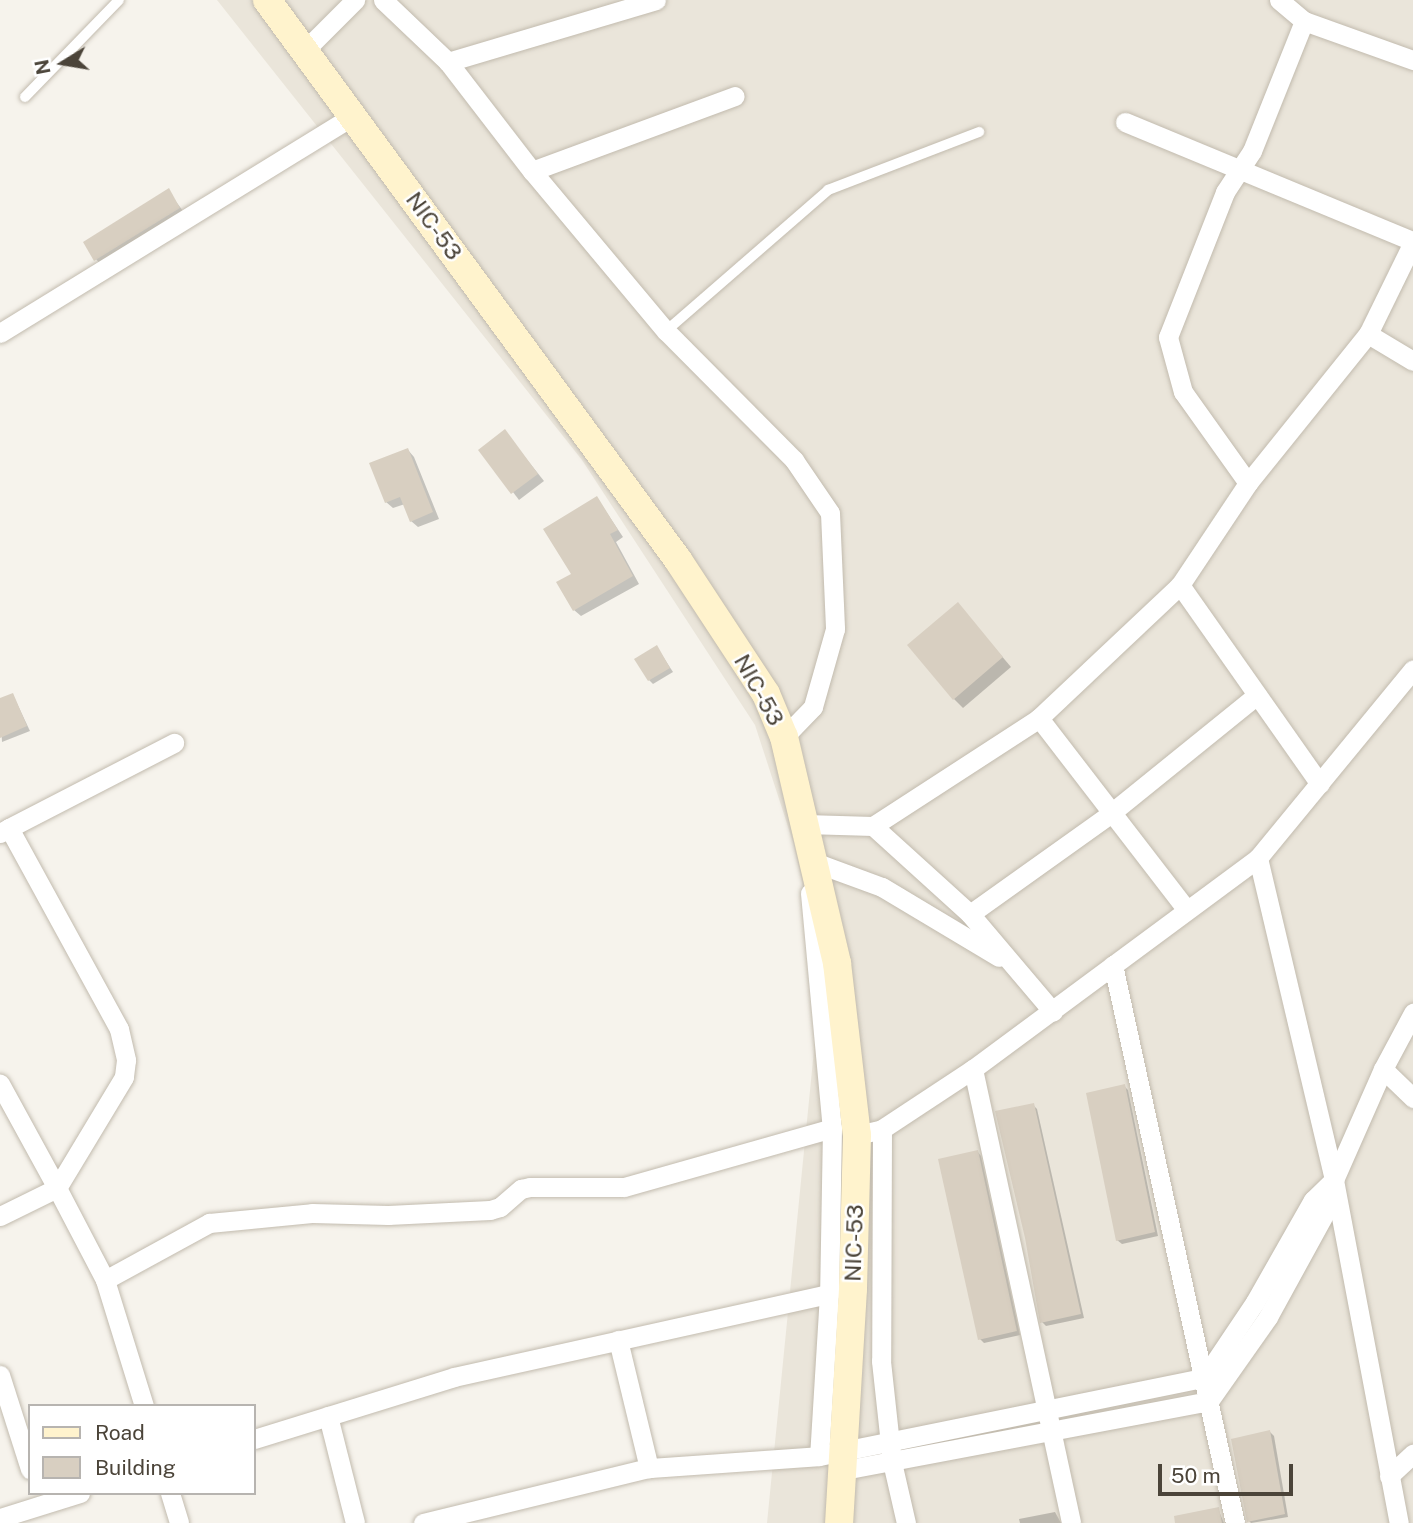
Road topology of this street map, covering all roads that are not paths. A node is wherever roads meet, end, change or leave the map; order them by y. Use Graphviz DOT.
graph roads {
  1 [pos="119,0"];
  2 [pos="267,0"];
  3 [pos="355,0"];
  4 [pos="383,0"];
  5 [pos="656,0"];
  6 [pos="1279,0"];
  7 [pos="596,7"];
  8 [pos="1304,21"];
  9 [pos="305,50"];
  10 [pos="1413,60"];
  11 [pos="449,62"];
  12 [pos="735,96"];
  13 [pos="25,97"];
  14 [pos="353,116"];
  15 [pos="1125,122"];
  16 [pos="979,132"];
  17 [pos="1241,168"];
  18 [pos="532,171"];
  19 [pos="1413,242"];
  20 [pos="666,331"];
  21 [pos="0,333"];
  22 [pos="1368,334"];
  23 [pos="1413,361"];
  24 [pos="1248,484"];
  25 [pos="1180,585"];
  26 [pos="1413,669"];
  27 [pos="1257,695"];
  28 [pos="1039,718"];
  29 [pos="784,737"];
  30 [pos="174,743"];
  31 [pos="1320,784"];
  32 [pos="1110,814"];
  33 [pos="805,824"];
  34 [pos="873,826"];
  35 [pos="4,830"];
  36 [pos="1258,858"];
  37 [pos="814,862"];
  38 [pos="1187,910"];
  39 [pos="970,914"];
  40 [pos="1012,964"];
  41 [pos="1113,965"];
  42 [pos="1053,1012"];
  43 [pos="1413,1013"];
  44 [pos="974,1069"];
  45 [pos="1383,1069"];
  46 [pos="0,1084"];
  47 [pos="1413,1098"];
  48 [pos="857,1131"];
  49 [pos="1335,1180"];
  50 [pos="57,1188"];
  51 [pos="0,1216"];
  52 [pos="106,1280"];
  53 [pos="829,1294"];
  54 [pos="1262,1309"];
  55 [pos="618,1340"];
  56 [pos="0,1375"];
  57 [pos="1205,1378"];
  58 [pos="1209,1401"];
  59 [pos="143,1404"];
  60 [pos="1047,1408"];
  61 [pos="328,1416"];
  62 [pos="1052,1431"];
  63 [pos="256,1438"];
  64 [pos="890,1441"];
  65 [pos="1413,1454"];
  66 [pos="836,1459"];
  67 [pos="892,1462"];
  68 [pos="28,1463"];
  69 [pos="649,1468"];
  70 [pos="1389,1476"];
  71 [pos="75,1495"];
  72 [pos="171,1495"];
  73 [pos="42,1507"];
  74 [pos="0,1518"];
  75 [pos="179,1523"];
  76 [pos="355,1523"];
  77 [pos="423,1523"];
  78 [pos="839,1523"];
  79 [pos="906,1523"];
  80 [pos="1071,1523"];
  81 [pos="1235,1523"];
  82 [pos="1399,1523"];
  1 -- 13 [label="lane"];
  2 -- 9 [label="main road, NIC-53 / NIC-53"];
  3 -- 9 [label="street"];
  4 -- 11 [label="street"];
  5 -- 7 [label="street"];
  6 -- 8 [label="street"];
  7 -- 11 [label="street"];
  8 -- 10 [label="street"];
  8 -- 17 [label="street"];
  9 -- 14 [label="main road, NIC-53 / NIC-53"];
  11 -- 18 [label="street"];
  12 -- 18 [label="street"];
  14 -- 21 [label="street"];
  14 -- 29 [label="main road, NIC-53 / NIC-53"];
  15 -- 17 [label="street"];
  16 -- 20 [label="lane"];
  17 -- 19 [label="street"];
  17 -- 24 [label="street"];
  18 -- 20 [label="street"];
  19 -- 22 [label="street"];
  20 -- 29 [label="street"];
  22 -- 23 [label="street"];
  22 -- 24 [label="street"];
  24 -- 25 [label="street"];
  25 -- 27 [label="street"];
  25 -- 28 [label="street"];
  26 -- 31 [label="street"];
  27 -- 31 [label="street"];
  27 -- 32 [label="street"];
  28 -- 32 [label="street"];
  28 -- 34 [label="street"];
  29 -- 33 [label="main road, NIC-53 / NIC-53"];
  30 -- 35 [label="street"];
  31 -- 36 [label="street"];
  32 -- 38 [label="street"];
  32 -- 39 [label="street"];
  33 -- 34 [label="street"];
  33 -- 37 [label="main road, NIC-53 / NIC-53"];
  33 -- 48 [label="street"];
  34 -- 39 [label="street"];
  35 -- 50 [label="street"];
  36 -- 38 [label="street"];
  36 -- 49 [label="street"];
  37 -- 40 [label="street"];
  37 -- 48 [label="main road, NIC-53 / NIC-53"];
  38 -- 41 [label="street"];
  39 -- 40 [label="street"];
  40 -- 42 [label="street"];
  41 -- 42 [label="street"];
  41 -- 57 [label="street"];
  42 -- 44 [label="street"];
  43 -- 45 [label="street"];
  44 -- 48 [label="street"];
  44 -- 60 [label="street"];
  45 -- 47 [label="street"];
  45 -- 49 [label="street"];
  46 -- 50 [label="street"];
  48 -- 52 [label="street"];
  48 -- 53 [label="street"];
  48 -- 64 [label="street"];
  48 -- 66 [label="main road, NIC-53 / NIC-53"];
  49 -- 54 [label="street"];
  49 -- 70 [label="street"];
  50 -- 51 [label="street"];
  50 -- 52 [label="street"];
  52 -- 59 [label="street"];
  53 -- 55 [label="street"];
  53 -- 66 [label="street"];
  54 -- 57 [label="street"];
  54 -- 58 [label="street"];
  55 -- 61 [label="street"];
  55 -- 69 [label="street"];
  56 -- 68 [label="street"];
  57 -- 58 [label="street"];
  57 -- 60 [label="street"];
  58 -- 62 [label="street"];
  58 -- 81 [label="street"];
  60 -- 62 [label="street"];
  60 -- 64 [label="street"];
  61 -- 63 [label="street"];
  61 -- 76 [label="street"];
  62 -- 67 [label="street"];
  62 -- 80 [label="street"];
  64 -- 66 [label="street"];
  64 -- 67 [label="street"];
  65 -- 70 [label="street"];
  66 -- 67 [label="street"];
  66 -- 69 [label="street"];
  66 -- 78 [label="main road, NIC-53 / NIC-53"];
  67 -- 79 [label="street"];
  69 -- 77 [label="street"];
  70 -- 82 [label="street"];
  71 -- 73 [label="street"];
  72 -- 75 [label="street"];
  73 -- 74 [label="street"];
}
